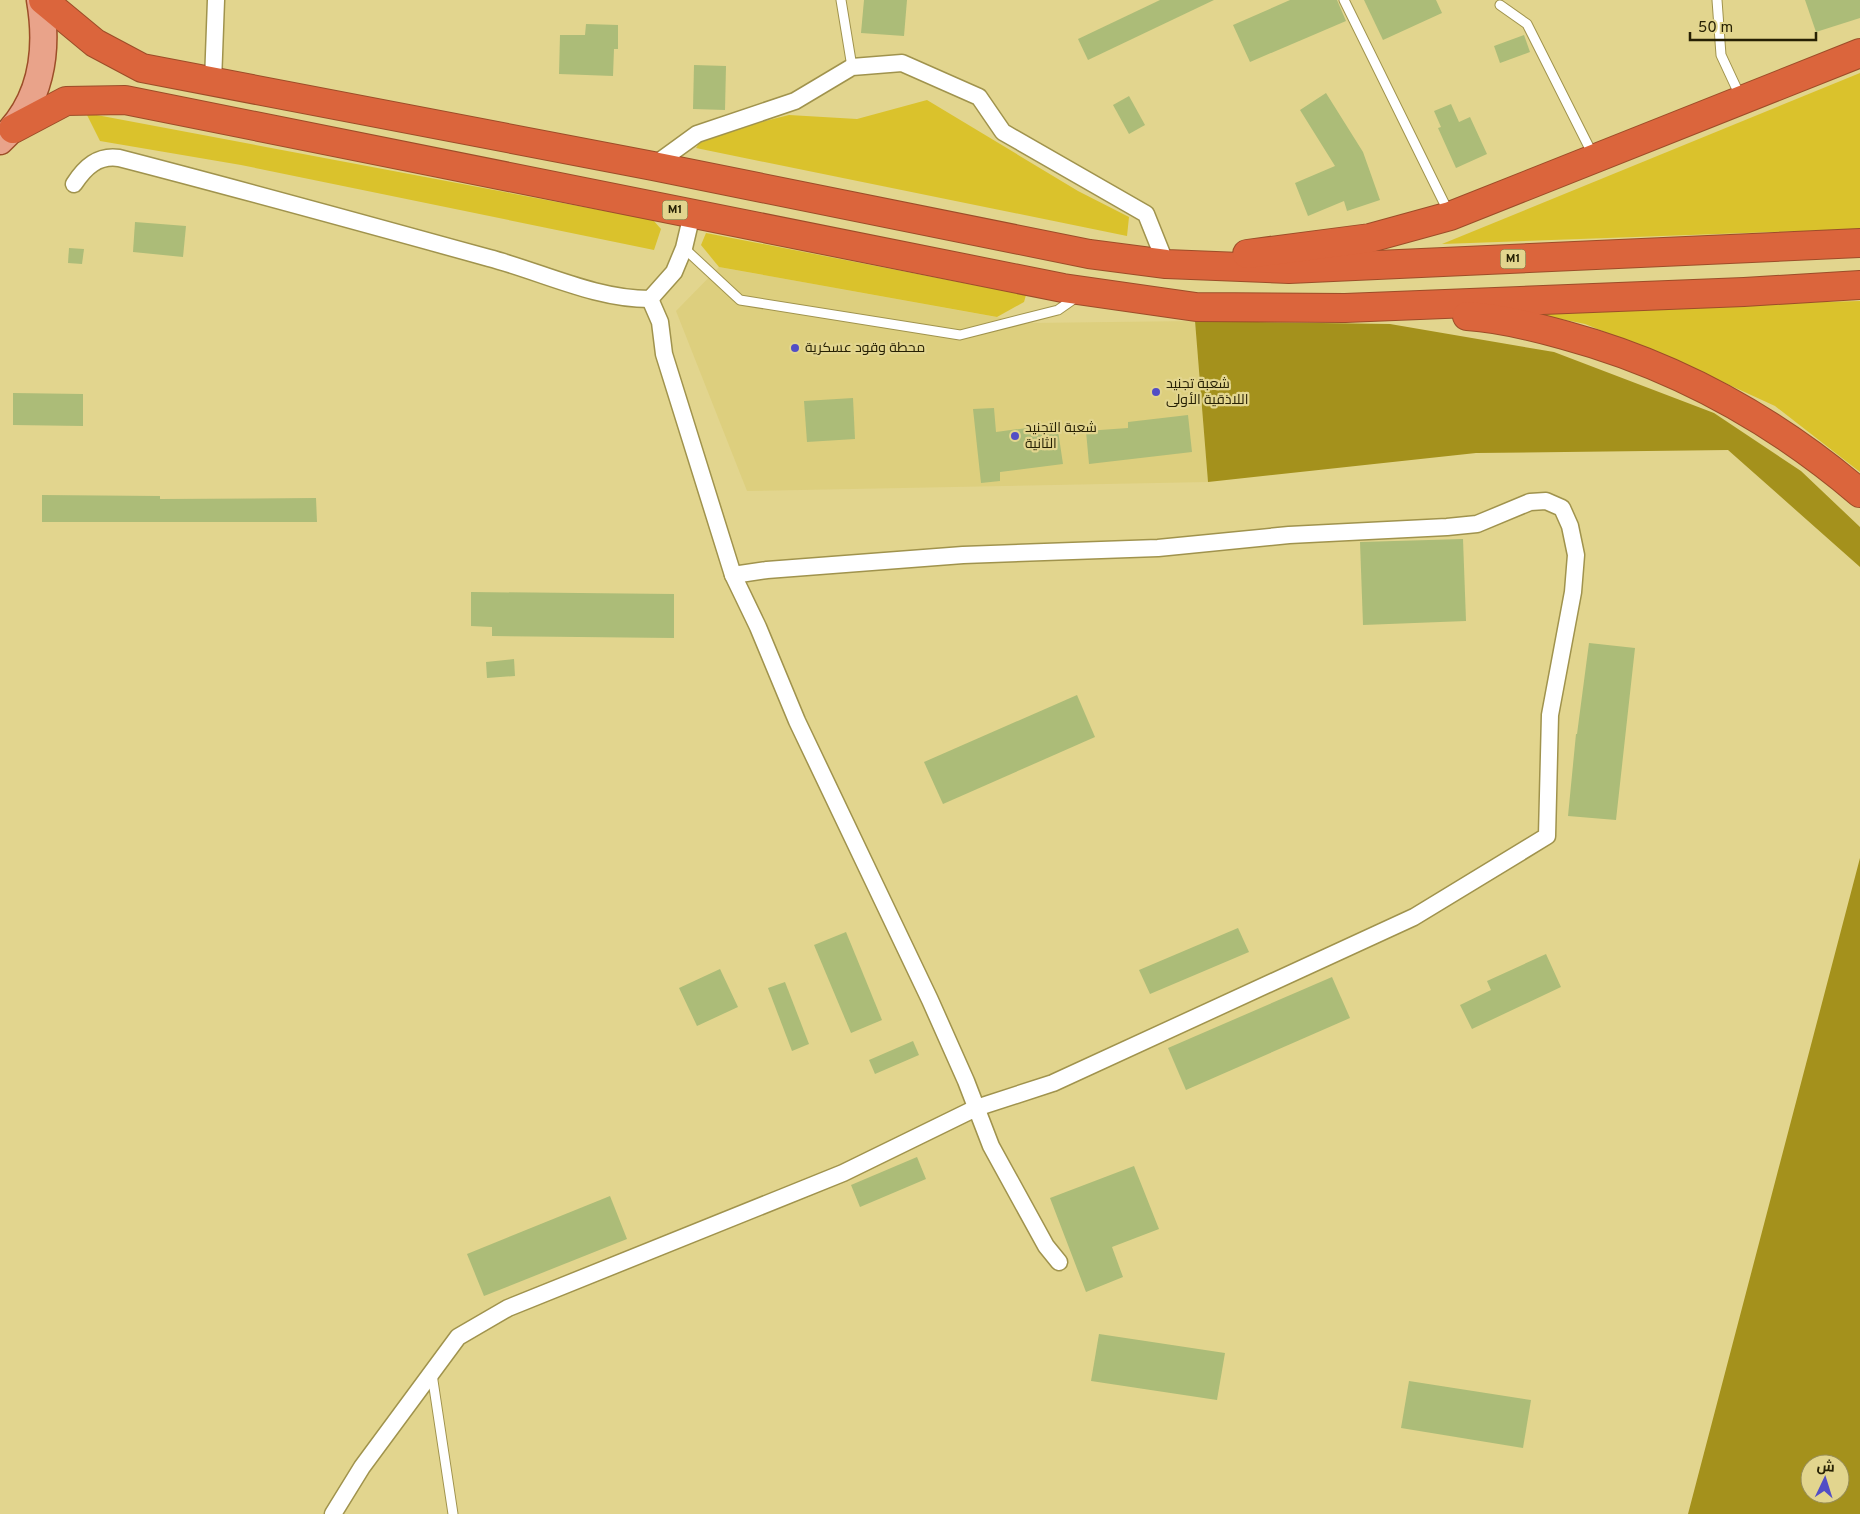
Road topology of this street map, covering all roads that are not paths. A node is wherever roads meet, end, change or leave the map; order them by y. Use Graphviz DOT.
graph roads {
  1 [pos="41,0"];
  2 [pos="216,0"];
  3 [pos="841,0"];
  4 [pos="1344,0"];
  5 [pos="1717,0"];
  6 [pos="1500,5"];
  7 [pos="1860,53"];
  8 [pos="852,67"];
  9 [pos="213,82"];
  10 [pos="1742,100"];
  11 [pos="6,135"];
  12 [pos="1595,159"];
  13 [pos="653,166"];
  14 [pos="74,184"];
  15 [pos="692,214"];
  16 [pos="1450,216"];
  17 [pos="1860,243"];
  18 [pos="684,248"];
  19 [pos="1166,264"];
  20 [pos="1860,285"];
  21 [pos="1084,291"];
  22 [pos="650,298"];
  23 [pos="1345,308"];
  24 [pos="1860,493"];
  25 [pos="732,575"];
  26 [pos="976,1108"];
  27 [pos="1059,1262"];
  28 [pos="432,1371"];
  29 [pos="334,1514"];
  30 [pos="453,1514"];
  1 -- 9 [label="highway, M1"];
  1 -- 11 [label="main road"];
  2 -- 9 [label="street"];
  3 -- 8 [label="lane"];
  4 -- 16 [label="lane"];
  5 -- 10 [label="lane"];
  6 -- 12 [label="lane"];
  7 -- 10 [label="highway"];
  8 -- 13 [label="street"];
  8 -- 19 [label="street"];
  9 -- 13 [label="highway, M1"];
  10 -- 12 [label="highway"];
  11 -- 15 [label="highway, M1"];
  12 -- 16 [label="highway"];
  13 -- 19 [label="highway, M1"];
  14 -- 22 [label="street"];
  15 -- 18 [label="street"];
  15 -- 21 [label="highway, M1"];
  16 -- 19 [label="highway"];
  17 -- 19 [label="highway, M1"];
  18 -- 21 [label="lane"];
  18 -- 22 [label="street"];
  20 -- 23 [label="highway, M1"];
  21 -- 23 [label="highway, M1"];
  22 -- 25 [label="street"];
  23 -- 24 [label="highway"];
  25 -- 26 [label="street"];
  25 -- 26 [label="street"];
  26 -- 27 [label="street"];
  26 -- 28 [label="street"];
  28 -- 29 [label="street"];
  28 -- 30 [label="lane"];
}
